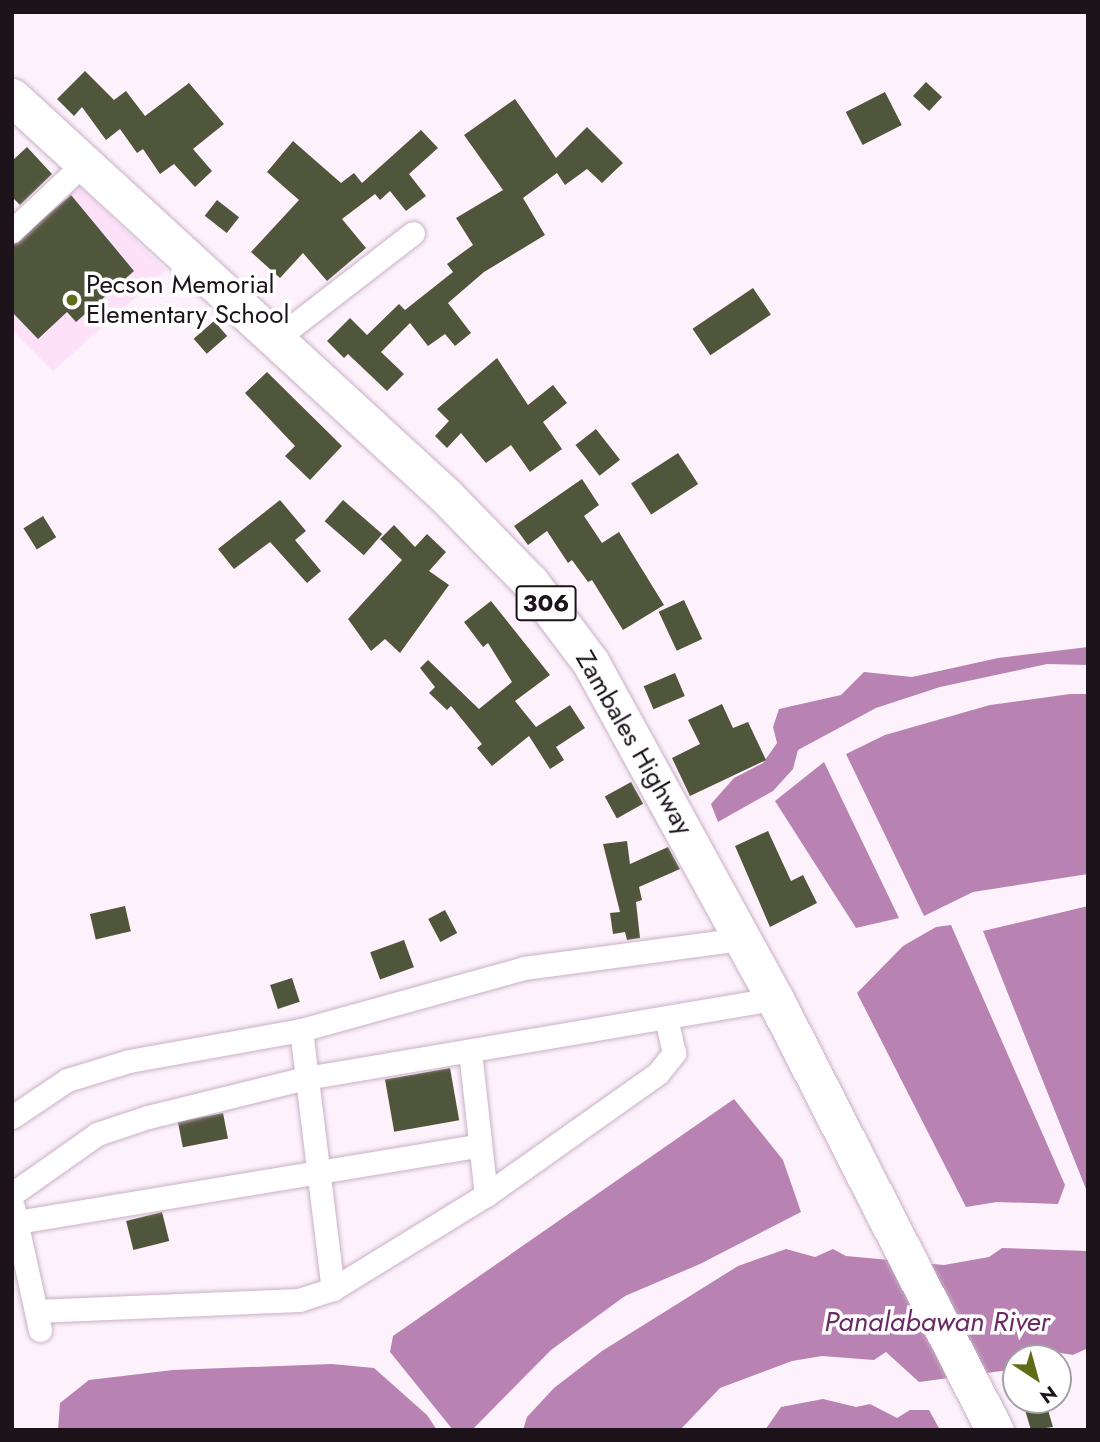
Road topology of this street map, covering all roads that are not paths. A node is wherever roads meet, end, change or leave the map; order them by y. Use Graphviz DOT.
graph roads {
  1 [pos="12,97"];
  2 [pos="83,164"];
  3 [pos="12,231"];
  4 [pos="413,233"];
  5 [pos="276,339"];
  6 [pos="742,940"];
  7 [pos="775,999"];
  8 [pos="666,1019"];
  9 [pos="301,1030"];
  10 [pos="470,1051"];
  11 [pos="306,1079"];
  12 [pos="12,1117"];
  13 [pos="478,1146"];
  14 [pos="317,1173"];
  15 [pos="12,1194"];
  16 [pos="486,1195"];
  17 [pos="15,1213"];
  18 [pos="333,1289"];
  19 [pos="989,1420"];
  1 -- 2 [label="main road, Zambales Highway / 306"];
  2 -- 3 [label="street"];
  2 -- 5 [label="main road, Zambales Highway / 306"];
  4 -- 5 [label="street"];
  5 -- 6 [label="main road, Zambales Highway / 306"];
  6 -- 7 [label="main road, Zambales Highway / 306"];
  6 -- 9 [label="street"];
  7 -- 8 [label="street"];
  7 -- 19 [label="main road, Zambales Highway / 306"];
  8 -- 10 [label="street"];
  8 -- 16 [label="street"];
  9 -- 11 [label="street"];
  9 -- 12 [label="street"];
  10 -- 11 [label="street"];
  10 -- 13 [label="street"];
  11 -- 14 [label="street"];
  11 -- 15 [label="street"];
  13 -- 14 [label="street"];
  13 -- 16 [label="street"];
  14 -- 17 [label="street"];
  14 -- 18 [label="street"];
  16 -- 18 [label="street"];
  17 -- 18 [label="street"];
}
